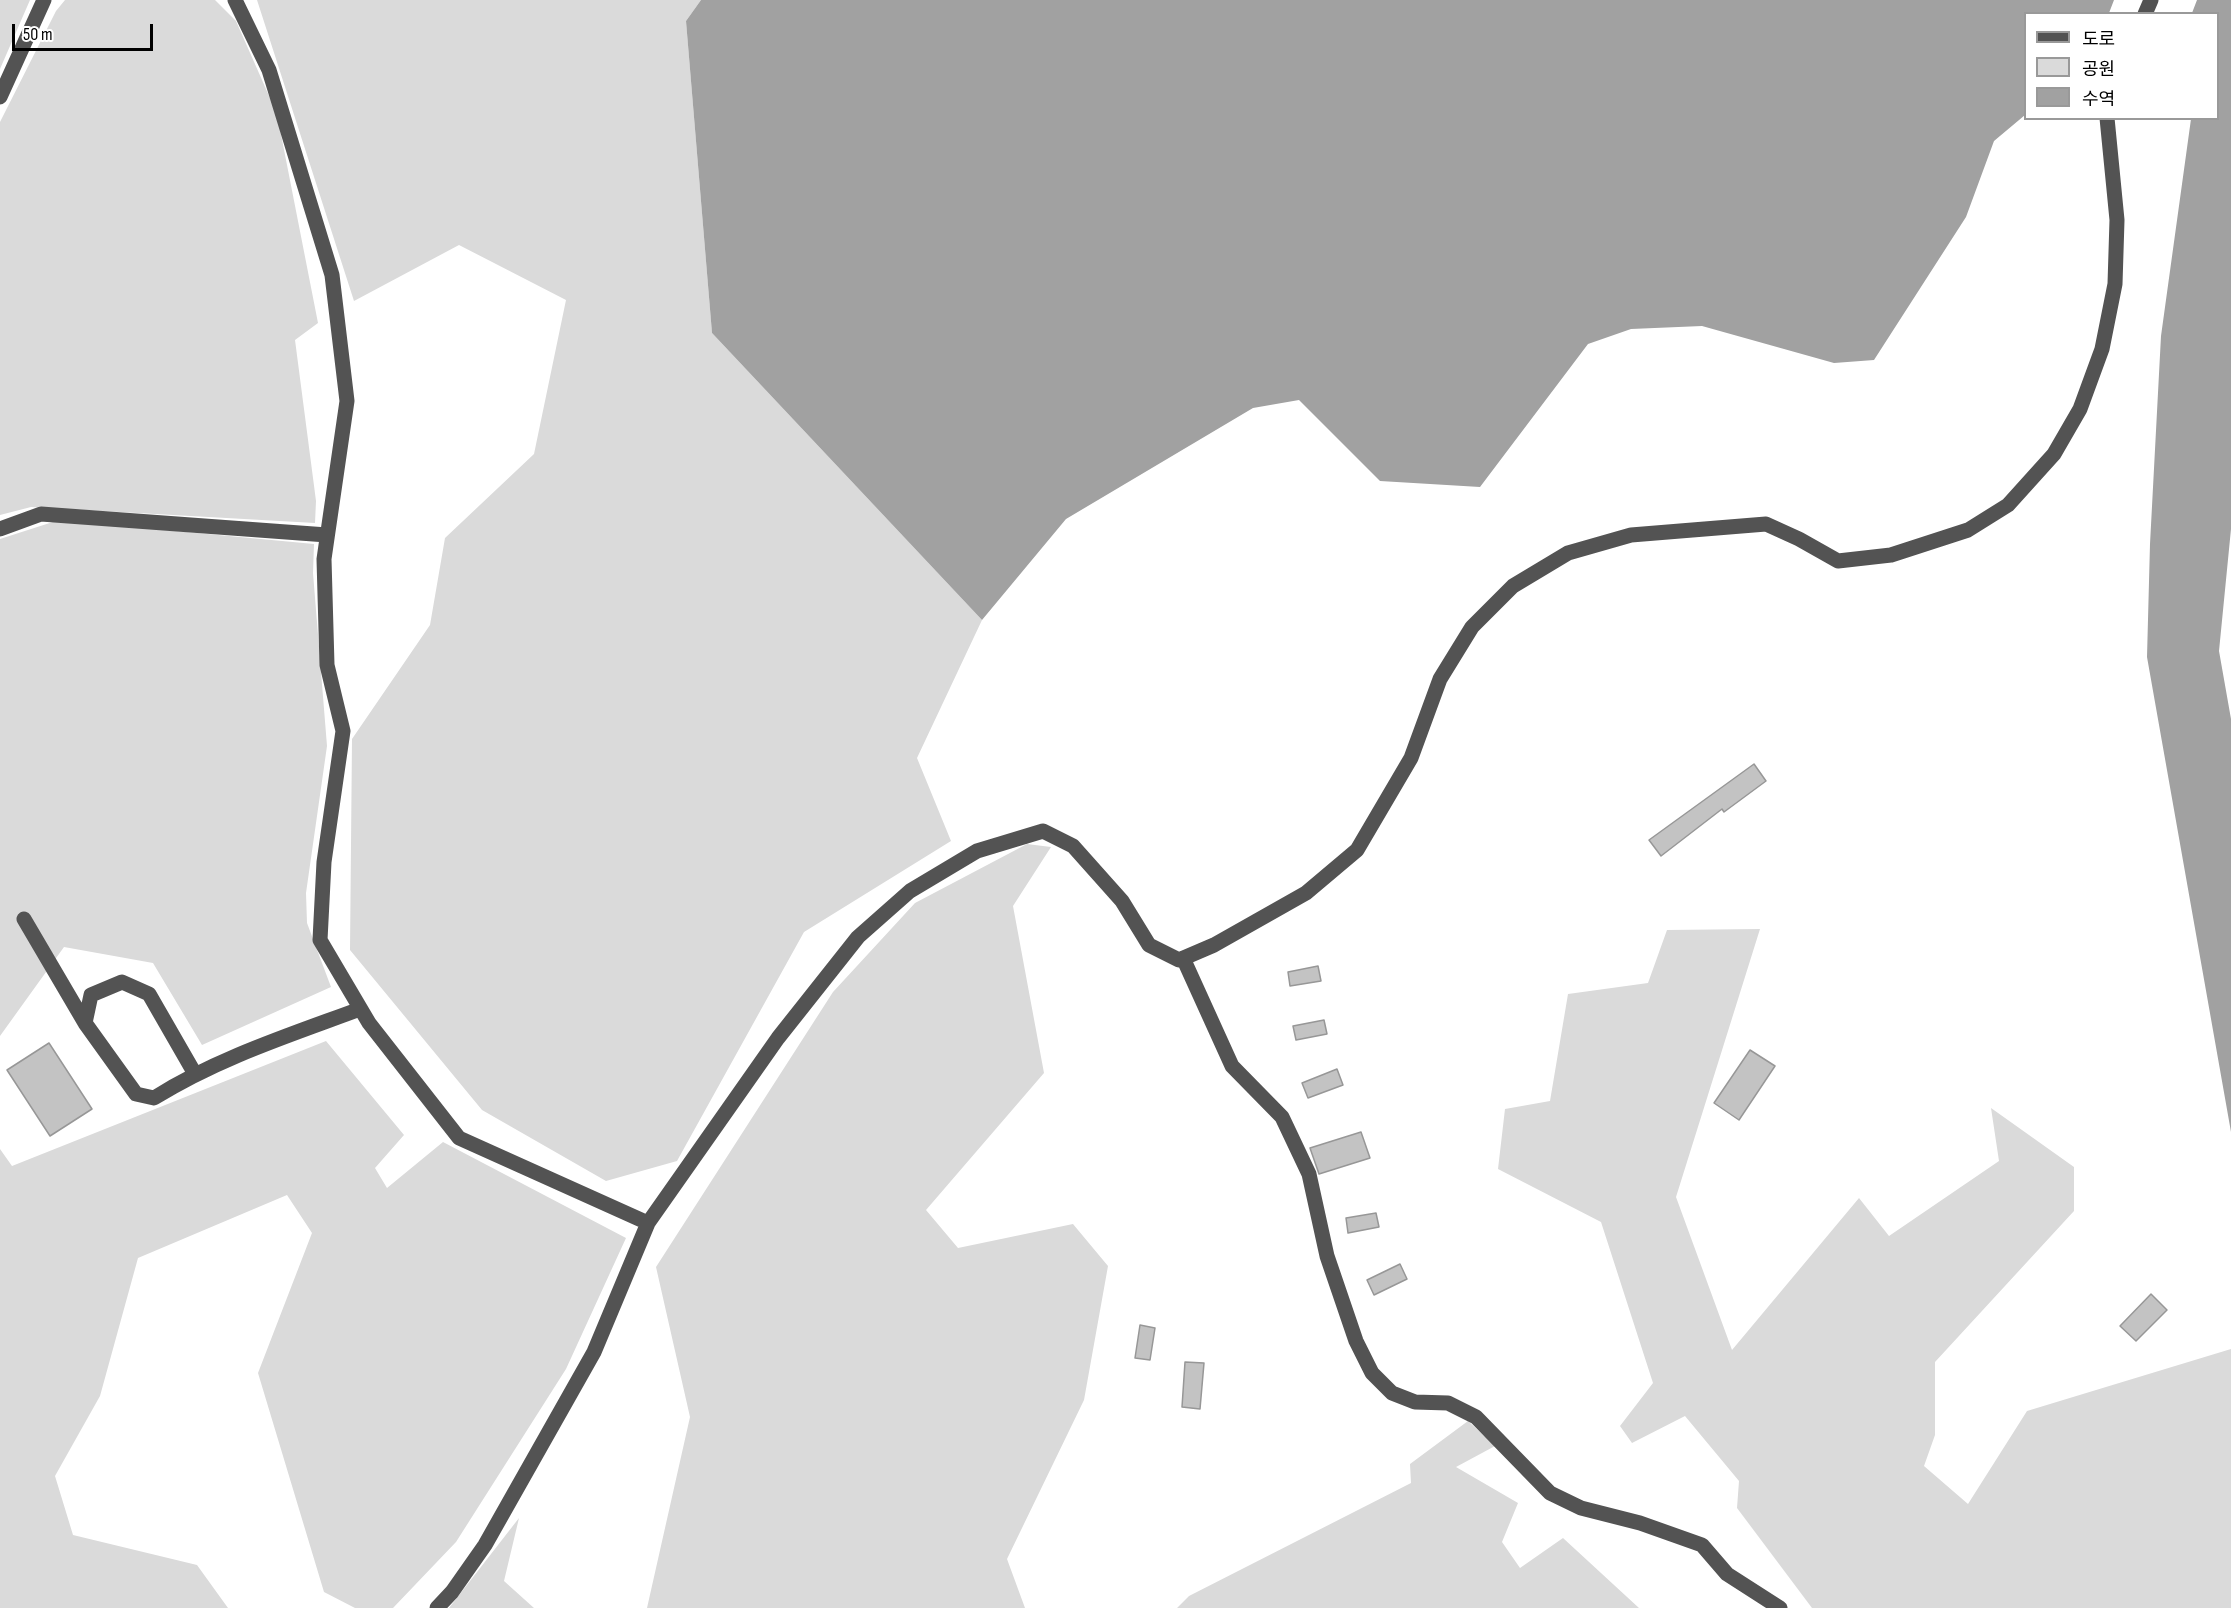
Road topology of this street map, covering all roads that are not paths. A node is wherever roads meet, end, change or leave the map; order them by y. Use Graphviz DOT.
graph roads {
  1 [pos="44,0"];
  2 [pos="236,0"];
  3 [pos="0,97"];
  4 [pos="2107,120"];
  5 [pos="0,530"];
  6 [pos="327,535"];
  7 [pos="24,919"];
  8 [pos="1183,958"];
  9 [pos="360,1009"];
  10 [pos="86,1023"];
  11 [pos="195,1074"];
  12 [pos="648,1223"];
  13 [pos="437,1608"];
  14 [pos="1779,1608"];
  1 -- 3 [label="street"];
  2 -- 6 [label="street"];
  4 -- 8 [label="street"];
  5 -- 6 [label="street"];
  6 -- 9 [label="street"];
  7 -- 10 [label="street"];
  8 -- 12 [label="street"];
  8 -- 14 [label="street"];
  9 -- 11 [label="street"];
  9 -- 12 [label="street"];
  10 -- 11 [label="street"];
  10 -- 11 [label="street"];
  12 -- 13 [label="street"];
}
